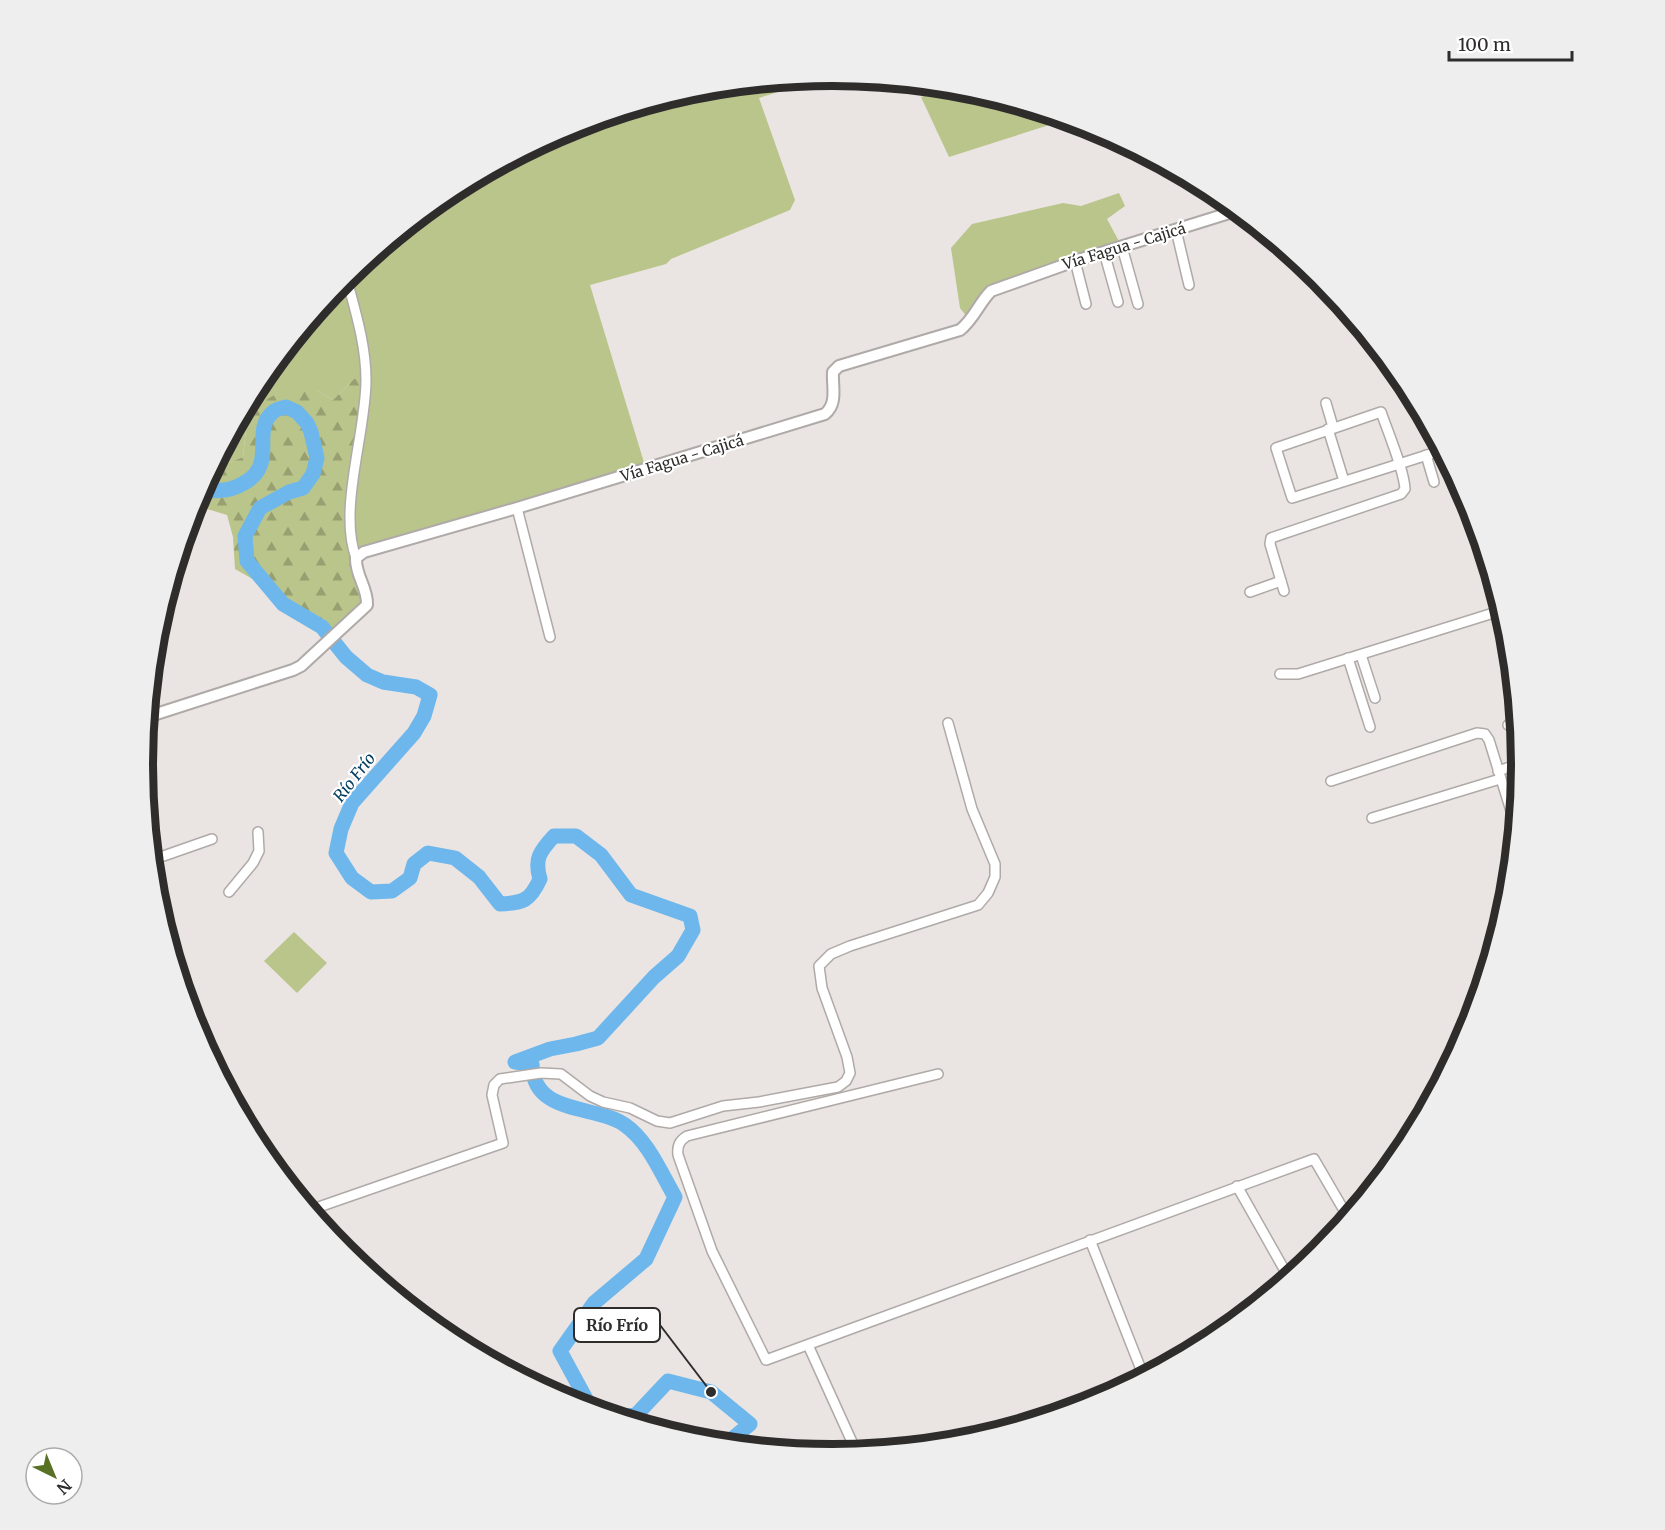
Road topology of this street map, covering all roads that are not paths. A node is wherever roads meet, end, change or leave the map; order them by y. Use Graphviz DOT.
graph roads {
  1 [pos="1228,213"];
  2 [pos="1176,230"];
  3 [pos="1122,247"];
  4 [pos="1104,252"];
  5 [pos="1075,261"];
  6 [pos="1189,285"];
  7 [pos="349,288"];
  8 [pos="1118,302"];
  9 [pos="1086,304"];
  10 [pos="1138,304"];
  11 [pos="1326,403"];
  12 [pos="1330,428"];
  13 [pos="1436,452"];
  14 [pos="1426,455"];
  15 [pos="1398,463"];
  16 [pos="1344,481"];
  17 [pos="1434,483"];
  18 [pos="517,508"];
  19 [pos="356,558"];
  20 [pos="1281,581"];
  21 [pos="1284,591"];
  22 [pos="1250,592"];
  23 [pos="1495,613"];
  24 [pos="550,637"];
  25 [pos="1361,655"];
  26 [pos="1348,658"];
  27 [pos="1280,674"];
  28 [pos="1376,698"];
  29 [pos="155,715"];
  30 [pos="948,723"];
  31 [pos="1511,724"];
  32 [pos="1508,725"];
  33 [pos="1370,727"];
  34 [pos="1512,768"];
  35 [pos="1499,775"];
  36 [pos="1331,780"];
  37 [pos="1511,811"];
  38 [pos="1372,818"];
  39 [pos="258,832"];
  40 [pos="212,839"];
  41 [pos="160,857"];
  42 [pos="229,891"];
  43 [pos="938,1074"];
  44 [pos="1237,1186"];
  45 [pos="317,1207"];
  46 [pos="1345,1211"];
  47 [pos="1090,1240"];
  48 [pos="1285,1272"];
  49 [pos="808,1344"];
  50 [pos="1141,1370"];
  51 [pos="853,1444"];
  1 -- 2 [label="street, Vía Fagua - Cajicá"];
  2 -- 3 [label="street, Vía Fagua - Cajicá"];
  2 -- 6 [label="street"];
  3 -- 4 [label="street, Vía Fagua - Cajicá"];
  3 -- 10 [label="street"];
  4 -- 5 [label="street, Vía Fagua - Cajicá"];
  4 -- 8 [label="street"];
  5 -- 9 [label="street"];
  5 -- 18 [label="street, Vía Fagua - Cajicá"];
  7 -- 19 [label="street"];
  11 -- 12 [label="street"];
  12 -- 15 [label="street"];
  12 -- 16 [label="street"];
  12 -- 16 [label="street"];
  13 -- 14 [label="street"];
  14 -- 15 [label="street"];
  14 -- 17 [label="street"];
  15 -- 16 [label="street"];
  15 -- 20 [label="street"];
  18 -- 19 [label="street, Vía Fagua - Cajicá"];
  18 -- 24 [label="street"];
  19 -- 29 [label="street"];
  20 -- 21 [label="street"];
  20 -- 22 [label="street"];
  23 -- 25 [label="street"];
  25 -- 26 [label="street"];
  25 -- 28 [label="street"];
  26 -- 27 [label="street"];
  26 -- 33 [label="street"];
  30 -- 45 [label="street"];
  31 -- 32 [label="street"];
  34 -- 35 [label="street"];
  35 -- 36 [label="street"];
  35 -- 37 [label="street"];
  35 -- 38 [label="street"];
  39 -- 42 [label="street"];
  40 -- 41 [label="street"];
  43 -- 49 [label="street"];
  44 -- 46 [label="street"];
  44 -- 47 [label="street"];
  44 -- 48 [label="street"];
  47 -- 49 [label="street"];
  47 -- 50 [label="street"];
  49 -- 51 [label="street"];
}
